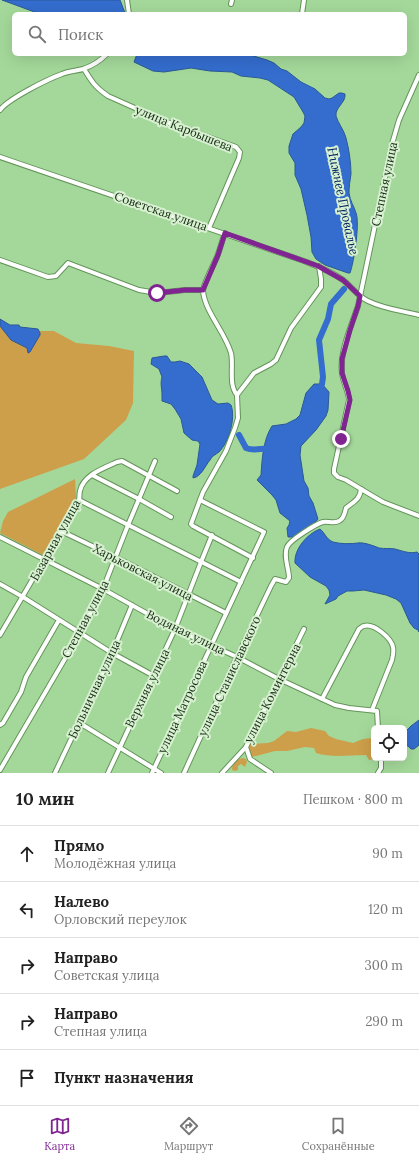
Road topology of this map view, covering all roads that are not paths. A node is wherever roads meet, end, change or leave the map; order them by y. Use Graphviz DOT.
graph roads {
  1 [pos="127,0"];
  2 [pos="304,0"];
  3 [pos="130,12"];
  4 [pos="302,12"];
  5 [pos="105,56"];
  6 [pos="84,69"];
  7 [pos="419,75"];
  8 [pos="0,110"];
  9 [pos="0,157"];
  10 [pos="209,228"];
  11 [pos="225,233"];
  12 [pos="0,260"];
  13 [pos="318,266"];
  14 [pos="203,290"];
  15 [pos="360,296"];
  16 [pos="419,315"];
  17 [pos="237,395"];
  18 [pos="155,461"];
  19 [pos="92,475"];
  20 [pos="149,476"];
  21 [pos="361,489"];
  22 [pos="177,491"];
  23 [pos="139,499"];
  24 [pos="79,500"];
  25 [pos="200,500"];
  26 [pos="419,516"];
  27 [pos="171,517"];
  28 [pos="128,525"];
  29 [pos="61,531"];
  30 [pos="212,536"];
  31 [pos="0,537"];
  32 [pos="115,557"];
  33 [pos="253,558"];
  34 [pos="44,560"];
  35 [pos="201,562"];
  36 [pos="241,582"];
  37 [pos="0,584"];
  38 [pos="103,589"];
  39 [pos="189,595"];
  40 [pos="23,597"];
  41 [pos="132,605"];
  42 [pos="226,613"];
  43 [pos="59,620"];
  44 [pos="175,629"];
  45 [pos="304,629"];
  46 [pos="80,633"];
  47 [pos="0,635"];
  48 [pos="211,645"];
  49 [pos="112,653"];
  50 [pos="237,657"];
  51 [pos="154,676"];
  52 [pos="279,679"];
  53 [pos="322,699"];
  54 [pos="374,711"];
  55 [pos="78,722"];
  56 [pos="0,725"];
  57 [pos="377,725"];
  58 [pos="119,747"];
  59 [pos="246,747"];
  60 [pos="381,761"];
  61 [pos="0,770"];
  62 [pos="152,771"];
  63 [pos="54,773"];
  64 [pos="108,773"];
  65 [pos="161,773"];
  66 [pos="184,773"];
  67 [pos="222,773"];
  68 [pos="271,773"];
  69 [pos="378,773"];
  1 -- 3 [label="street"];
  2 -- 4 [label="street"];
  5 -- 6 [label="street"];
  6 -- 8 [label="street"];
  6 -- 10 [label="street, улица Карбышева"];
  7 -- 15 [label="street, Степная улица"];
  9 -- 10 [label="street, Советская улица"];
  10 -- 11 [label="street, Советская улица"];
  11 -- 13 [label="street, Советская улица"];
  11 -- 14 [label="street"];
  12 -- 14 [label="street"];
  13 -- 15 [label="street, Советская улица"];
  13 -- 17 [label="street"];
  14 -- 17 [label="street"];
  15 -- 16 [label="street"];
  15 -- 21 [label="street, Степная улица"];
  17 -- 25 [label="street"];
  18 -- 20 [label="street, Степная улица"];
  19 -- 20 [label="street, Базарная улица"];
  19 -- 23 [label="street"];
  19 -- 24 [label="street, Базарная улица"];
  20 -- 22 [label="street"];
  20 -- 23 [label="street, Степная улица"];
  21 -- 26 [label="street"];
  21 -- 50 [label="street, улица Станиславского"];
  23 -- 27 [label="street"];
  23 -- 28 [label="street, Степная улица"];
  24 -- 28 [label="street"];
  24 -- 29 [label="street, Базарная улица"];
  25 -- 30 [label="street"];
  25 -- 33 [label="street, улица Матросова"];
  28 -- 32 [label="street, Степная улица"];
  28 -- 35 [label="street"];
  29 -- 32 [label="street, Харьковская улица"];
  29 -- 34 [label="street, Базарная улица"];
  30 -- 33 [label="street"];
  30 -- 35 [label="street, Верхняя улица"];
  31 -- 34 [label="street, Водяная улица"];
  32 -- 38 [label="street, Степная улица"];
  32 -- 39 [label="street, Харьковская улица"];
  33 -- 36 [label="street, улица Матросова"];
  34 -- 38 [label="street, Водяная улица"];
  34 -- 40 [label="street, Базарная улица"];
  35 -- 36 [label="street"];
  35 -- 39 [label="street, Верхняя улица"];
  36 -- 42 [label="street, улица Матросова"];
  37 -- 40 [label="street"];
  38 -- 41 [label="street, Водяная улица"];
  38 -- 46 [label="street, Степная улица"];
  39 -- 42 [label="street, Харьковская улица"];
  39 -- 44 [label="street, Верхняя улица"];
  40 -- 43 [label="street"];
  40 -- 47 [label="street, Базарная улица"];
  41 -- 44 [label="street, Водяная улица"];
  41 -- 49 [label="street, Больничная улица"];
  42 -- 48 [label="street, улица Матросова"];
  43 -- 46 [label="street"];
  43 -- 56 [label="street"];
  44 -- 48 [label="street, Водяная улица"];
  44 -- 51 [label="street, Верхняя улица"];
  45 -- 52 [label="street, улица Коминтерна"];
  46 -- 49 [label="street"];
  46 -- 61 [label="street, Степная улица"];
  48 -- 50 [label="street, Водяная улица"];
  48 -- 62 [label="street, улица Матросова"];
  49 -- 51 [label="street"];
  49 -- 55 [label="street, Больничная улица"];
  50 -- 52 [label="street, Водяная улица"];
  50 -- 66 [label="street, улица Станиславского"];
  51 -- 58 [label="street, Верхняя улица"];
  52 -- 53 [label="street, Водяная улица"];
  52 -- 59 [label="street, улица Коминтерна"];
  53 -- 54 [label="street, Водяная улица"];
  53 -- 54 [label="street"];
  54 -- 57 [label="street"];
  55 -- 58 [label="street"];
  55 -- 63 [label="street, Больничная улица"];
  58 -- 62 [label="street"];
  58 -- 64 [label="street, Верхняя улица"];
  59 -- 67 [label="street, улица Коминтерна"];
  59 -- 68 [label="street"];
  60 -- 69 [label="street"];
  62 -- 65 [label="street"];
}
